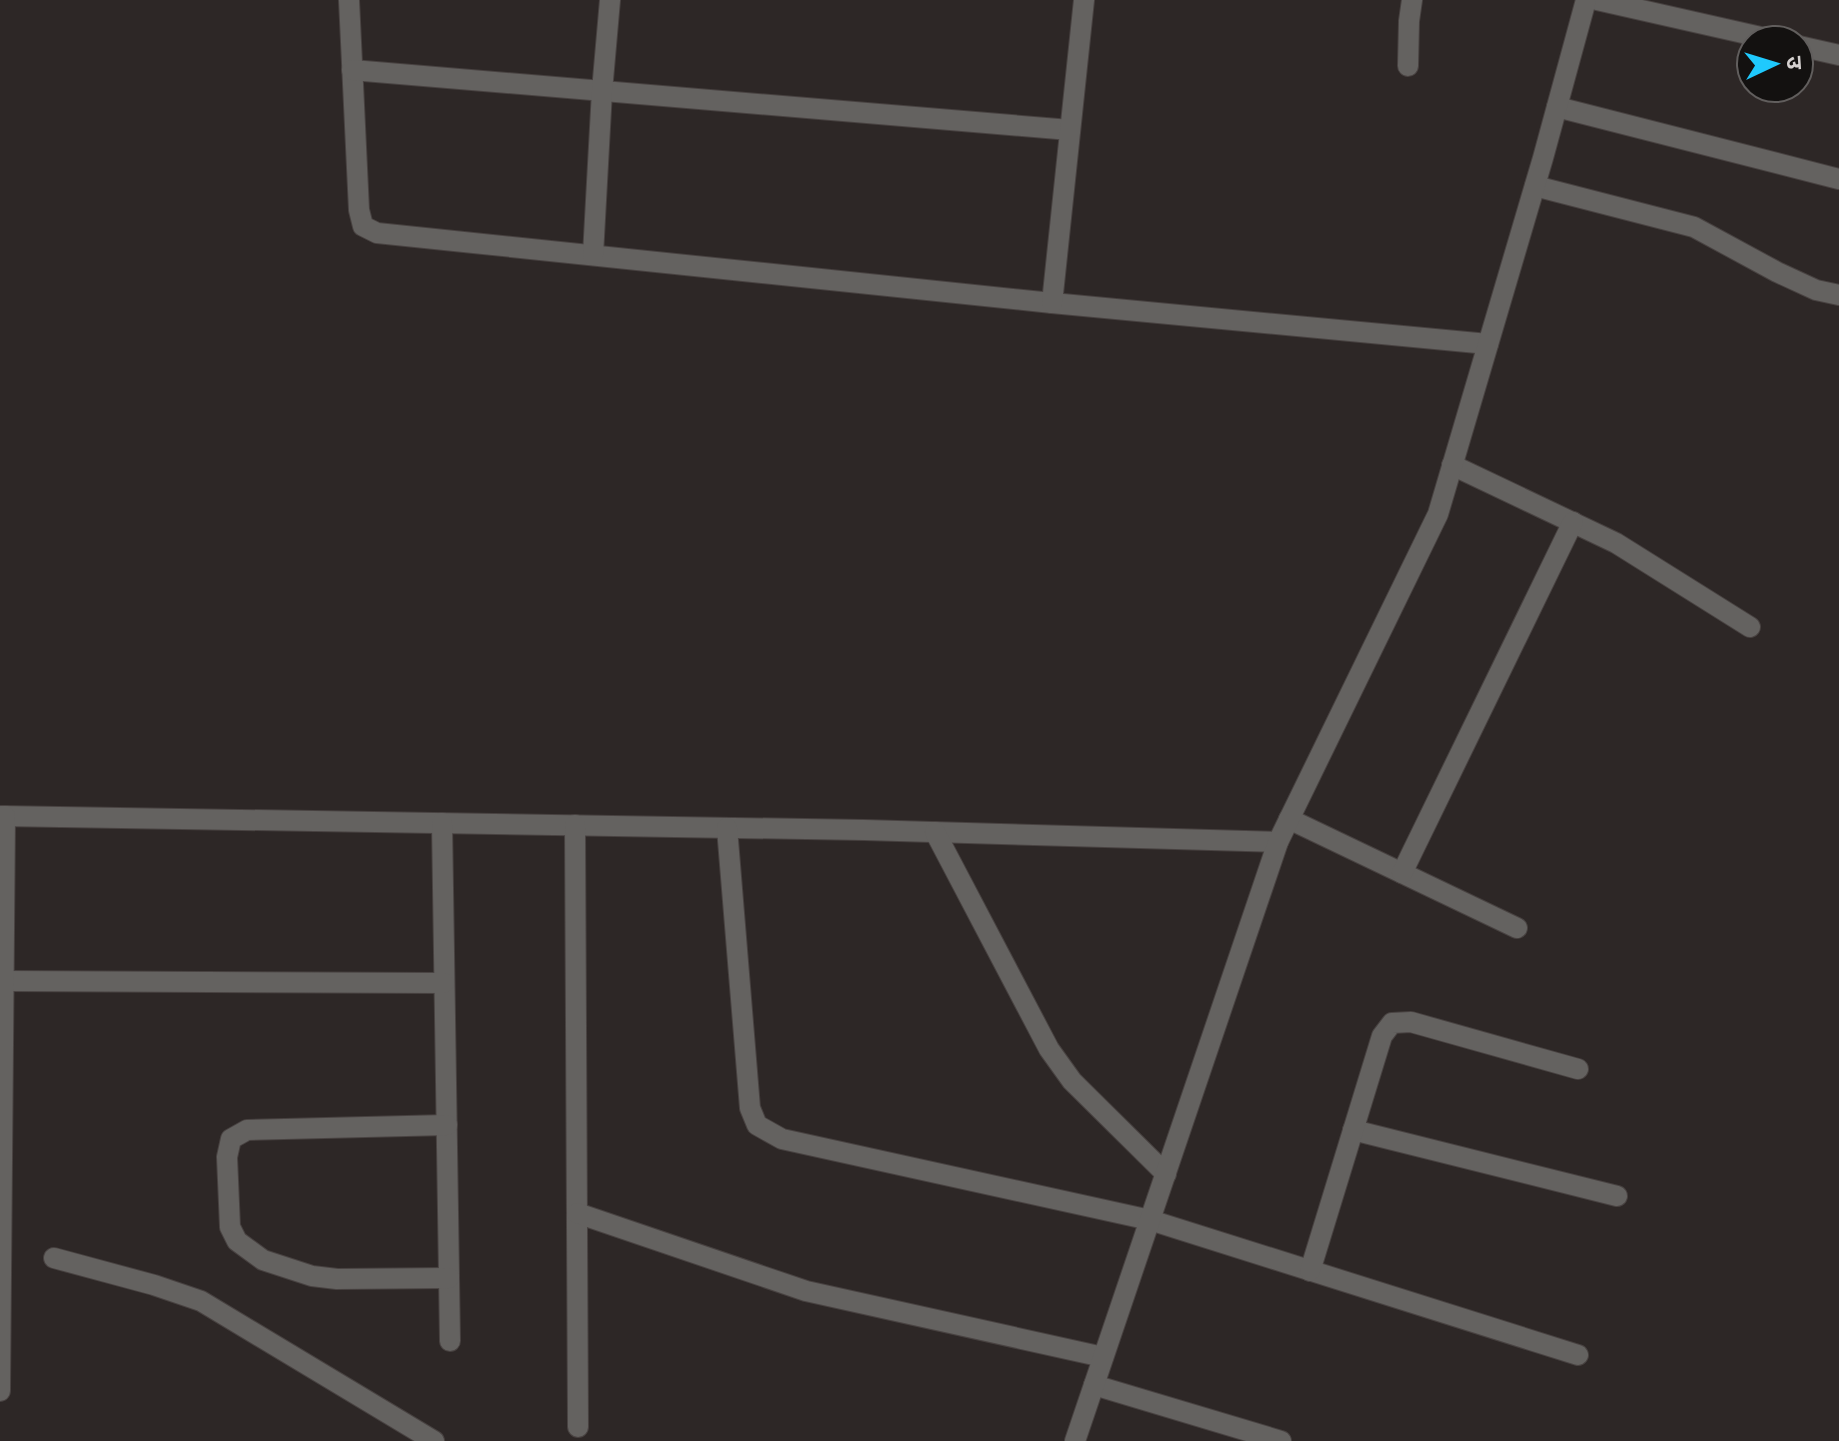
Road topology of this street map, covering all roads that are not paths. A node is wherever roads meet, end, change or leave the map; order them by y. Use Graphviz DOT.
graph roads {
  1 [pos="349,0"];
  2 [pos="610,0"];
  3 [pos="1084,0"];
  4 [pos="1412,0"];
  5 [pos="1586,0"];
  6 [pos="1597,0"];
  7 [pos="1735,31"];
  8 [pos="1815,50"];
  9 [pos="1839,55"];
  10 [pos="1408,66"];
  11 [pos="352,70"];
  12 [pos="602,91"];
  13 [pos="1557,107"];
  14 [pos="1070,130"];
  15 [pos="1839,179"];
  16 [pos="1535,186"];
  17 [pos="593,255"];
  18 [pos="1839,295"];
  19 [pos="1052,303"];
  20 [pos="1488,344"];
  21 [pos="1452,465"];
  22 [pos="1573,522"];
  23 [pos="1750,627"];
  24 [pos="3,816"];
  25 [pos="1289,819"];
  26 [pos="442,823"];
  27 [pos="575,825"];
  28 [pos="727,828"];
  29 [pos="935,832"];
  30 [pos="1278,842"];
  31 [pos="1402,873"];
  32 [pos="1517,928"];
  33 [pos="4,981"];
  34 [pos="444,983"];
  35 [pos="2,1014"];
  36 [pos="1578,1069"];
  37 [pos="447,1125"];
  38 [pos="1353,1130"];
  39 [pos="1166,1174"];
  40 [pos="1,1175"];
  41 [pos="1617,1196"];
  42 [pos="577,1213"];
  43 [pos="1150,1220"];
  44 [pos="54,1258"];
  45 [pos="1310,1271"];
  46 [pos="449,1278"];
  47 [pos="0,1329"];
  48 [pos="450,1341"];
  49 [pos="1578,1355"];
  50 [pos="1103,1357"];
  51 [pos="1094,1385"];
  52 [pos="0,1391"];
  53 [pos="578,1427"];
  54 [pos="1252,1437"];
  55 [pos="434,1441"];
  56 [pos="1075,1441"];
  57 [pos="1281,1441"];
  1 -- 11 [label="street"];
  2 -- 12 [label="street"];
  3 -- 14 [label="street"];
  4 -- 10 [label="street"];
  5 -- 13 [label="street"];
  6 -- 7 [label="street"];
  8 -- 9 [label="street"];
  11 -- 12 [label="street"];
  11 -- 17 [label="street"];
  12 -- 14 [label="street"];
  12 -- 17 [label="street"];
  13 -- 15 [label="street"];
  13 -- 16 [label="street"];
  14 -- 19 [label="street"];
  16 -- 18 [label="street"];
  16 -- 20 [label="street"];
  17 -- 19 [label="street"];
  19 -- 20 [label="street"];
  20 -- 21 [label="street"];
  21 -- 22 [label="street"];
  21 -- 25 [label="street"];
  22 -- 23 [label="street"];
  22 -- 31 [label="street"];
  24 -- 26 [label="street"];
  24 -- 33 [label="street"];
  25 -- 30 [label="street"];
  25 -- 31 [label="street"];
  26 -- 27 [label="street"];
  26 -- 34 [label="street"];
  27 -- 28 [label="street"];
  27 -- 42 [label="street"];
  28 -- 29 [label="street"];
  28 -- 43 [label="street"];
  29 -- 30 [label="street"];
  29 -- 39 [label="street"];
  30 -- 39 [label="street"];
  31 -- 32 [label="street"];
  33 -- 34 [label="street"];
  33 -- 35 [label="street"];
  34 -- 37 [label="street"];
  35 -- 40 [label="street"];
  36 -- 38 [label="street"];
  37 -- 46 [label="street"];
  37 -- 46 [label="street"];
  38 -- 41 [label="street"];
  38 -- 45 [label="street"];
  39 -- 43 [label="street"];
  40 -- 47 [label="street"];
  42 -- 50 [label="street"];
  42 -- 53 [label="street"];
  43 -- 45 [label="street"];
  43 -- 50 [label="street"];
  44 -- 55 [label="street"];
  45 -- 49 [label="street"];
  46 -- 48 [label="street"];
  47 -- 52 [label="street"];
  50 -- 51 [label="street"];
  51 -- 54 [label="street"];
  51 -- 56 [label="street"];
  54 -- 57 [label="street"];
}
